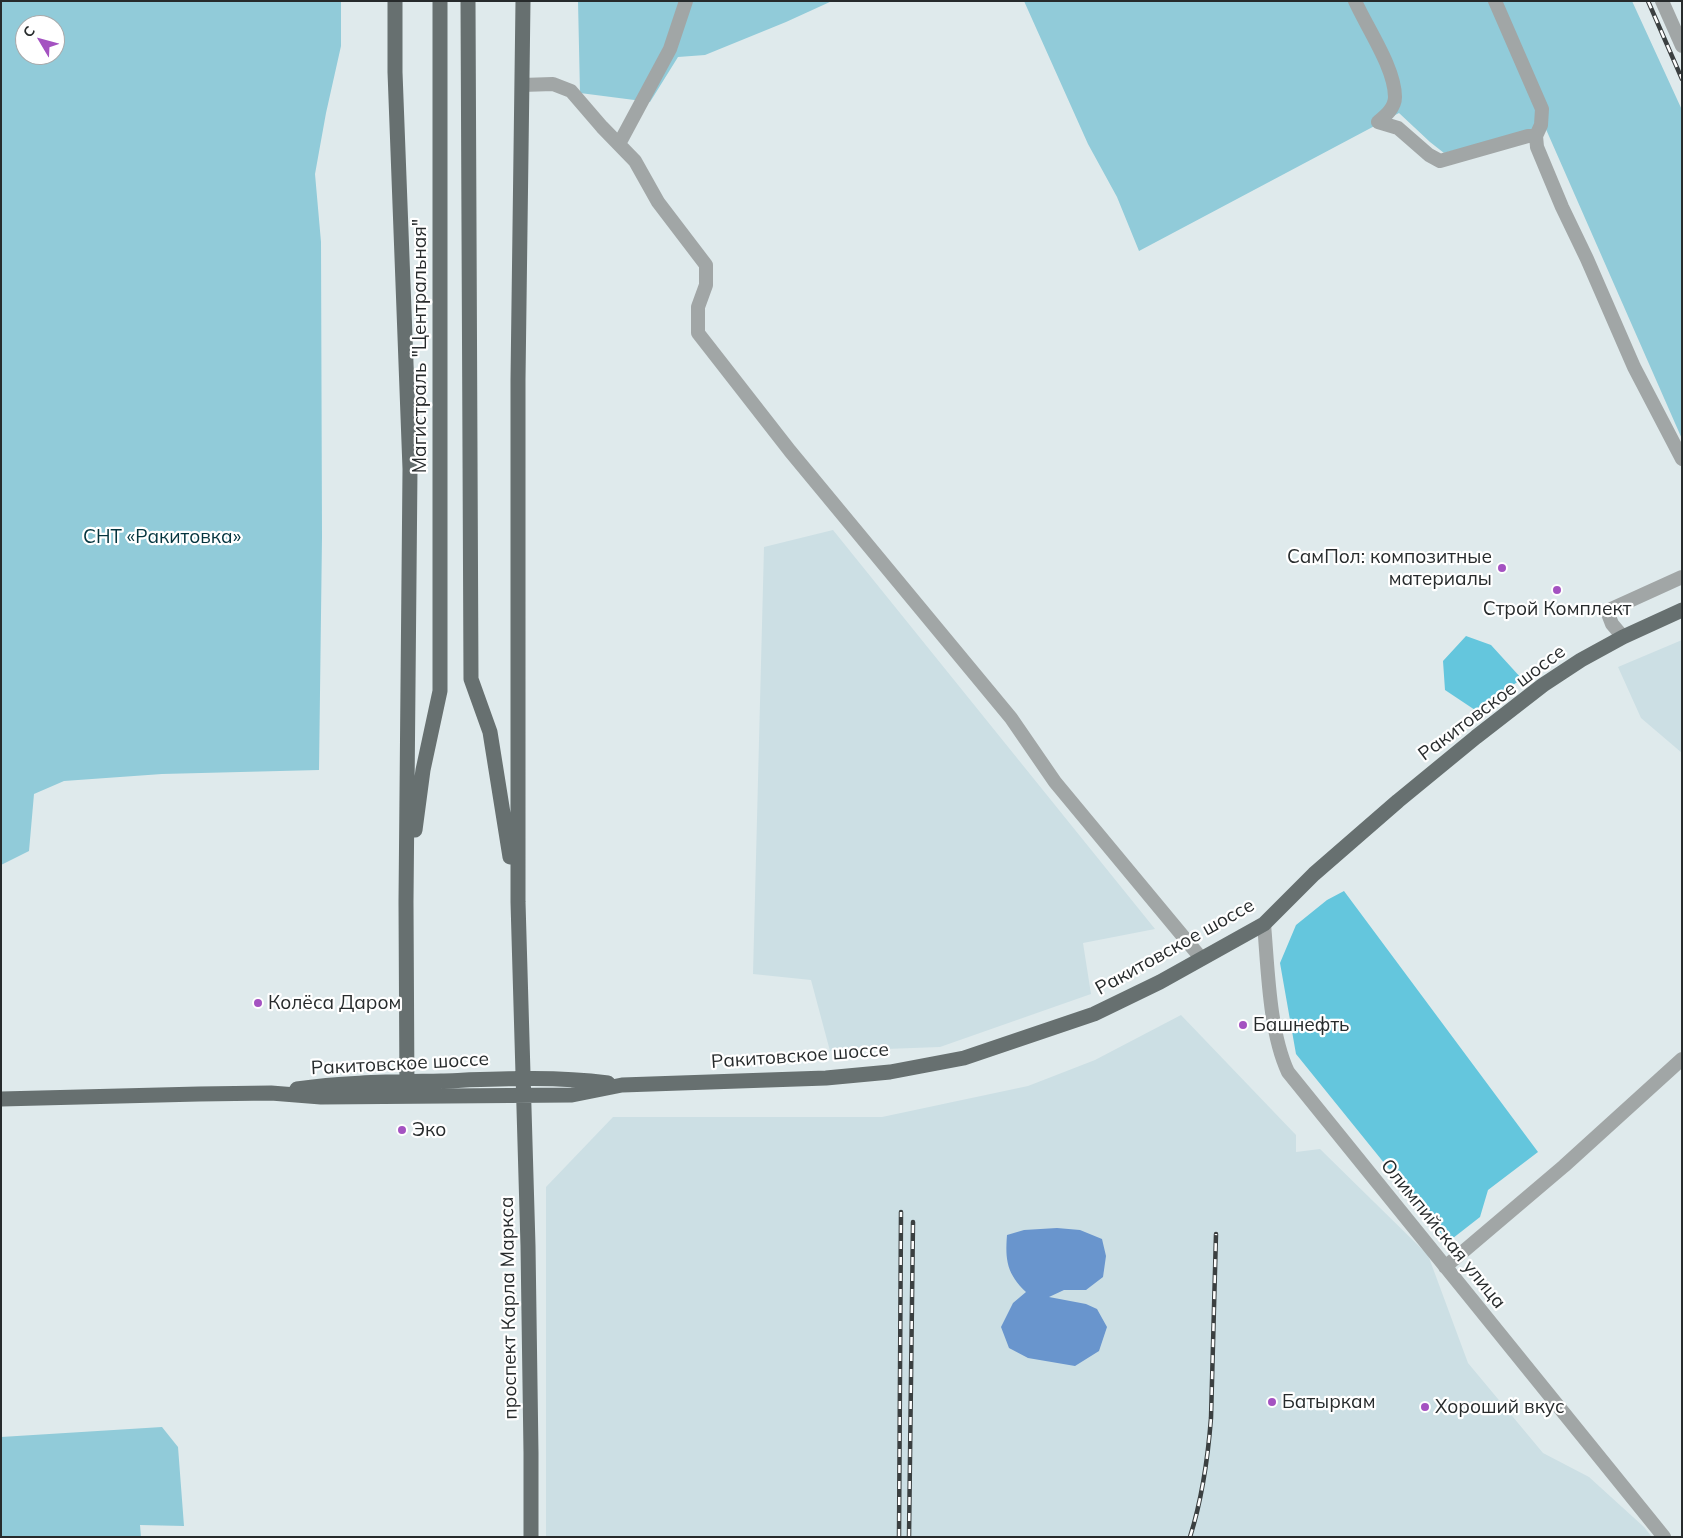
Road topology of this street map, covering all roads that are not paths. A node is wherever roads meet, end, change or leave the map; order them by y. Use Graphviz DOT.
graph roads {
  1 [pos="395,1"];
  2 [pos="440,1"];
  3 [pos="468,1"];
  4 [pos="523,1"];
  5 [pos="686,1"];
  6 [pos="1355,1"];
  7 [pos="1495,1"];
  8 [pos="1662,1"];
  9 [pos="1682,46"];
  10 [pos="522,86"];
  11 [pos="1536,136"];
  12 [pos="619,144"];
  13 [pos="1682,459"];
  14 [pos="1682,577"];
  15 [pos="1682,610"];
  16 [pos="1623,637"];
  17 [pos="406,901"];
  18 [pos="518,902"];
  19 [pos="1264,924"];
  20 [pos="1201,958"];
  21 [pos="1682,1059"];
  22 [pos="522,1078"];
  23 [pos="622,1085"];
  24 [pos="407,1089"];
  25 [pos="524,1096"];
  26 [pos="1,1100"];
  27 [pos="1446,1266"];
  28 [pos="531,1537"];
  29 [pos="1664,1537"];
  1 -- 17 [label="main road"];
  2 -- 17 [label="main road, Магистраль \"Центральная\""];
  3 -- 18 [label="main road"];
  4 -- 10 [label="main road"];
  5 -- 12 [label="street"];
  6 -- 11 [label="street"];
  7 -- 11 [label="street"];
  8 -- 9 [label="street"];
  10 -- 12 [label="street"];
  10 -- 18 [label="main road"];
  11 -- 13 [label="street"];
  12 -- 20 [label="street"];
  14 -- 16 [label="street"];
  15 -- 16 [label="main road, Ракитовское шоссе"];
  16 -- 19 [label="main road, Ракитовское шоссе"];
  17 -- 24 [label="main road"];
  18 -- 22 [label="main road, проспект Карла Маркса"];
  19 -- 20 [label="main road, Ракитовское шоссе"];
  19 -- 27 [label="street, Олимпийская улица"];
  20 -- 23 [label="main road, Ракитовское шоссе"];
  21 -- 27 [label="street"];
  22 -- 23 [label="main road, Ракитовское шоссе"];
  22 -- 24 [label="main road, Ракитовское шоссе"];
  22 -- 25 [label="main road, проспект Карла Маркса"];
  23 -- 25 [label="main road, Ракитовское шоссе"];
  24 -- 25 [label="main road, Ракитовское шоссе"];
  24 -- 26 [label="main road, Ракитовское шоссе"];
  25 -- 28 [label="main road, проспект Карла Маркса"];
  27 -- 29 [label="street, Олимпийская улица"];
}
